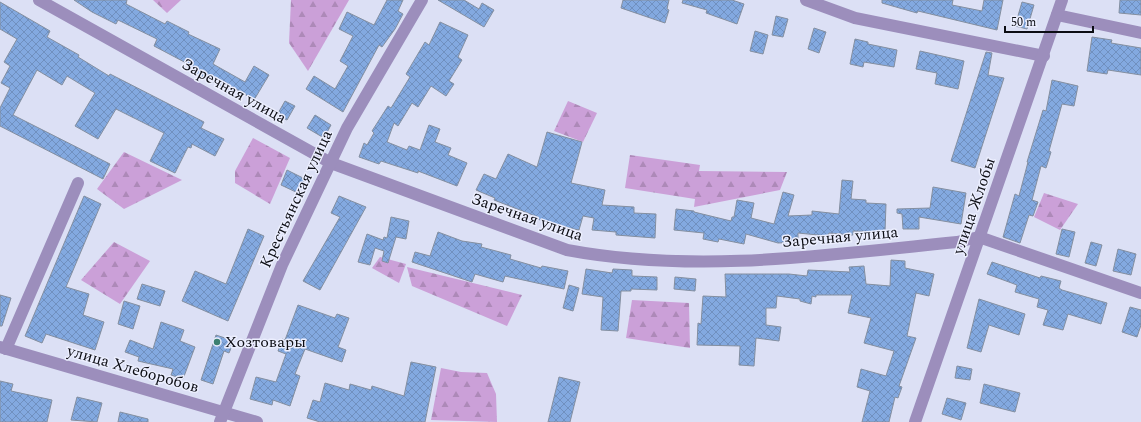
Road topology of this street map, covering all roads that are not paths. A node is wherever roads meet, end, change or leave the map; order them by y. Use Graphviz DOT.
graph roads {
  1 [pos="39,0"];
  2 [pos="422,0"];
  3 [pos="806,0"];
  4 [pos="1062,0"];
  5 [pos="1057,15"];
  6 [pos="1141,33"];
  7 [pos="1044,56"];
  8 [pos="331,163"];
  9 [pos="78,183"];
  10 [pos="979,237"];
  11 [pos="1141,293"];
  12 [pos="3,348"];
  13 [pos="221,417"];
  14 [pos="257,422"];
  15 [pos="915,422"];
  1 -- 8 [label="street, Заречная улица"];
  2 -- 8 [label="street, Крестьянская улица"];
  3 -- 7 [label="street"];
  4 -- 5 [label="street, улица Жлобы"];
  5 -- 6 [label="street"];
  5 -- 7 [label="street, улица Жлобы"];
  7 -- 10 [label="street, улица Жлобы"];
  8 -- 10 [label="street, Заречная улица"];
  8 -- 13 [label="street, Крестьянская улица"];
  9 -- 12 [label="street"];
  10 -- 11 [label="street"];
  10 -- 15 [label="street, улица Жлобы"];
  12 -- 13 [label="street, улица Хлеборобов"];
  13 -- 14 [label="street, улица Хлеборобов"];
}
